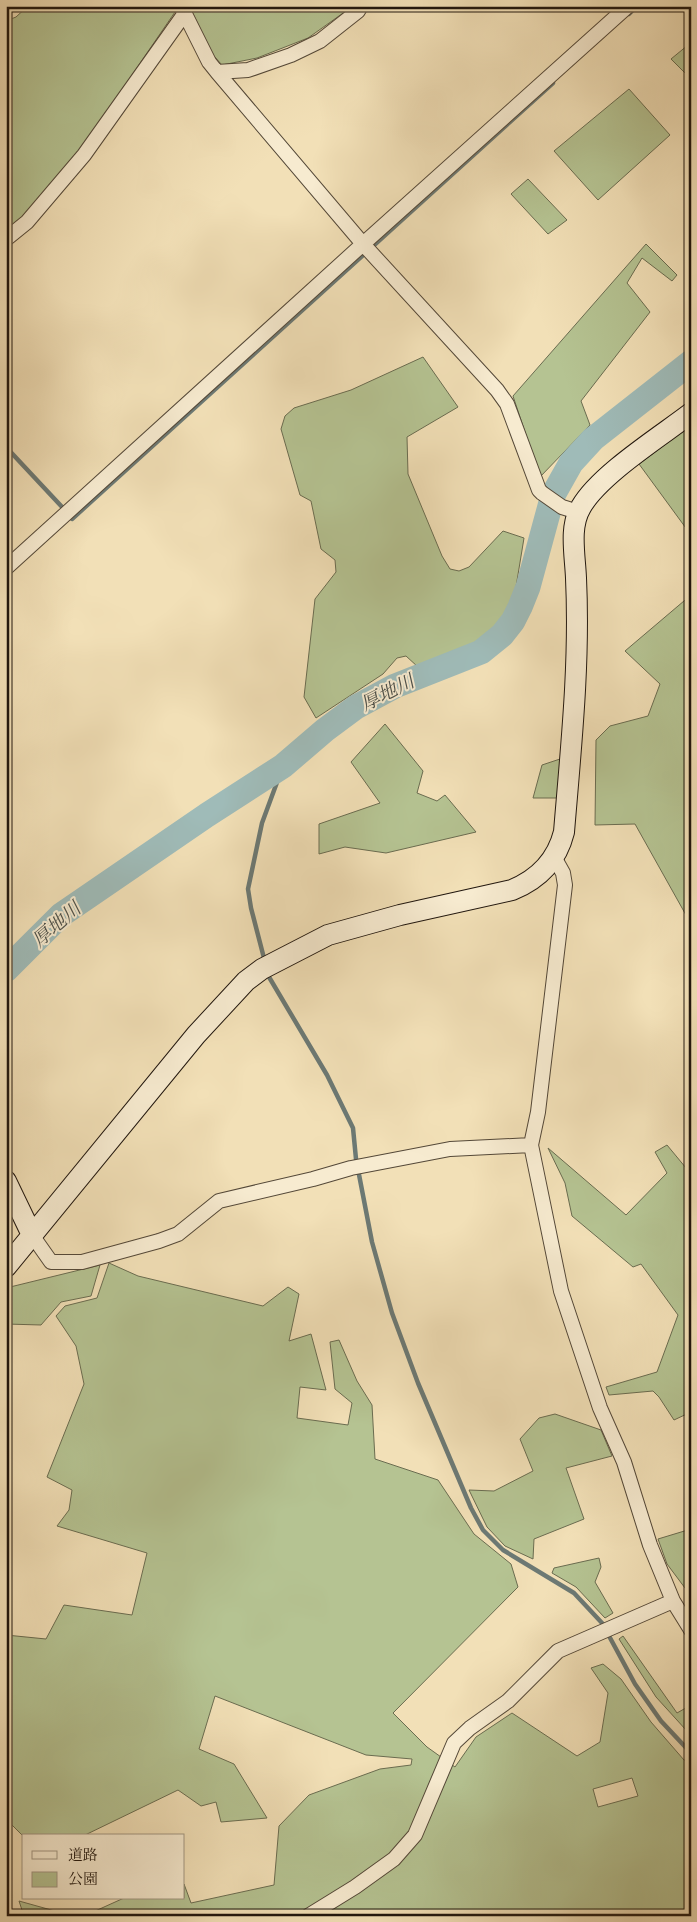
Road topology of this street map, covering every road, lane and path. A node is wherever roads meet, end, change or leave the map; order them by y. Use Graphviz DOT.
graph roads {
  1 [pos="361,6"];
  2 [pos="628,6"];
  3 [pos="183,10"];
  4 [pos="217,72"];
  5 [pos="6,239"];
  6 [pos="366,247"];
  7 [pos="691,413"];
  8 [pos="570,509"];
  9 [pos="6,568"];
  10 [pos="554,857"];
  11 [pos="531,1144"];
  12 [pos="6,1181"];
  13 [pos="32,1235"];
  14 [pos="6,1267"];
  15 [pos="673,1600"];
  16 [pos="691,1630"];
  17 [pos="308,1916"];
  1 -- 4 [label="street"];
  2 -- 6 [label="street"];
  3 -- 4 [label="street"];
  3 -- 5 [label="street"];
  4 -- 6 [label="street"];
  6 -- 8 [label="street"];
  6 -- 9 [label="street"];
  7 -- 8 [label="street"];
  8 -- 10 [label="street"];
  10 -- 11 [label="street"];
  10 -- 13 [label="street"];
  11 -- 13 [label="street"];
  11 -- 15 [label="street"];
  12 -- 13 [label="street"];
  13 -- 14 [label="street"];
  15 -- 16 [label="street"];
  15 -- 17 [label="street"];
}
